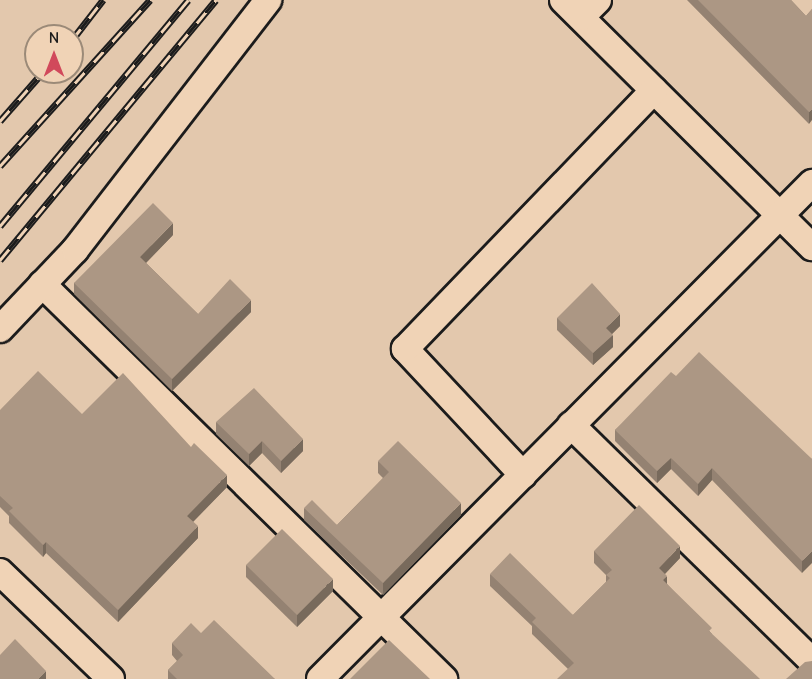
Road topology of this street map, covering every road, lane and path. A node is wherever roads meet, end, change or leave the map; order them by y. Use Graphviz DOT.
graph roads {
  1 [pos="268,0"];
  2 [pos="581,6"];
  3 [pos="654,90"];
  4 [pos="812,183"];
  5 [pos="780,215"];
  6 [pos="812,248"];
  7 [pos="42,284"];
  8 [pos="0,329"];
  9 [pos="571,425"];
  10 [pos="523,475"];
  11 [pos="0,572"];
  12 [pos="382,617"];
  13 [pos="812,661"];
  14 [pos="111,679"];
  15 [pos="320,679"];
  16 [pos="444,679"];
  1 -- 7 [label="street"];
  2 -- 3 [label="street"];
  3 -- 5 [label="street"];
  3 -- 10 [label="street"];
  4 -- 5 [label="street"];
  5 -- 6 [label="street"];
  5 -- 9 [label="street"];
  7 -- 8 [label="street"];
  7 -- 12 [label="street"];
  9 -- 10 [label="street"];
  9 -- 13 [label="street"];
  10 -- 12 [label="street"];
  11 -- 14 [label="street"];
  12 -- 15 [label="street"];
  12 -- 16 [label="street"];
}
